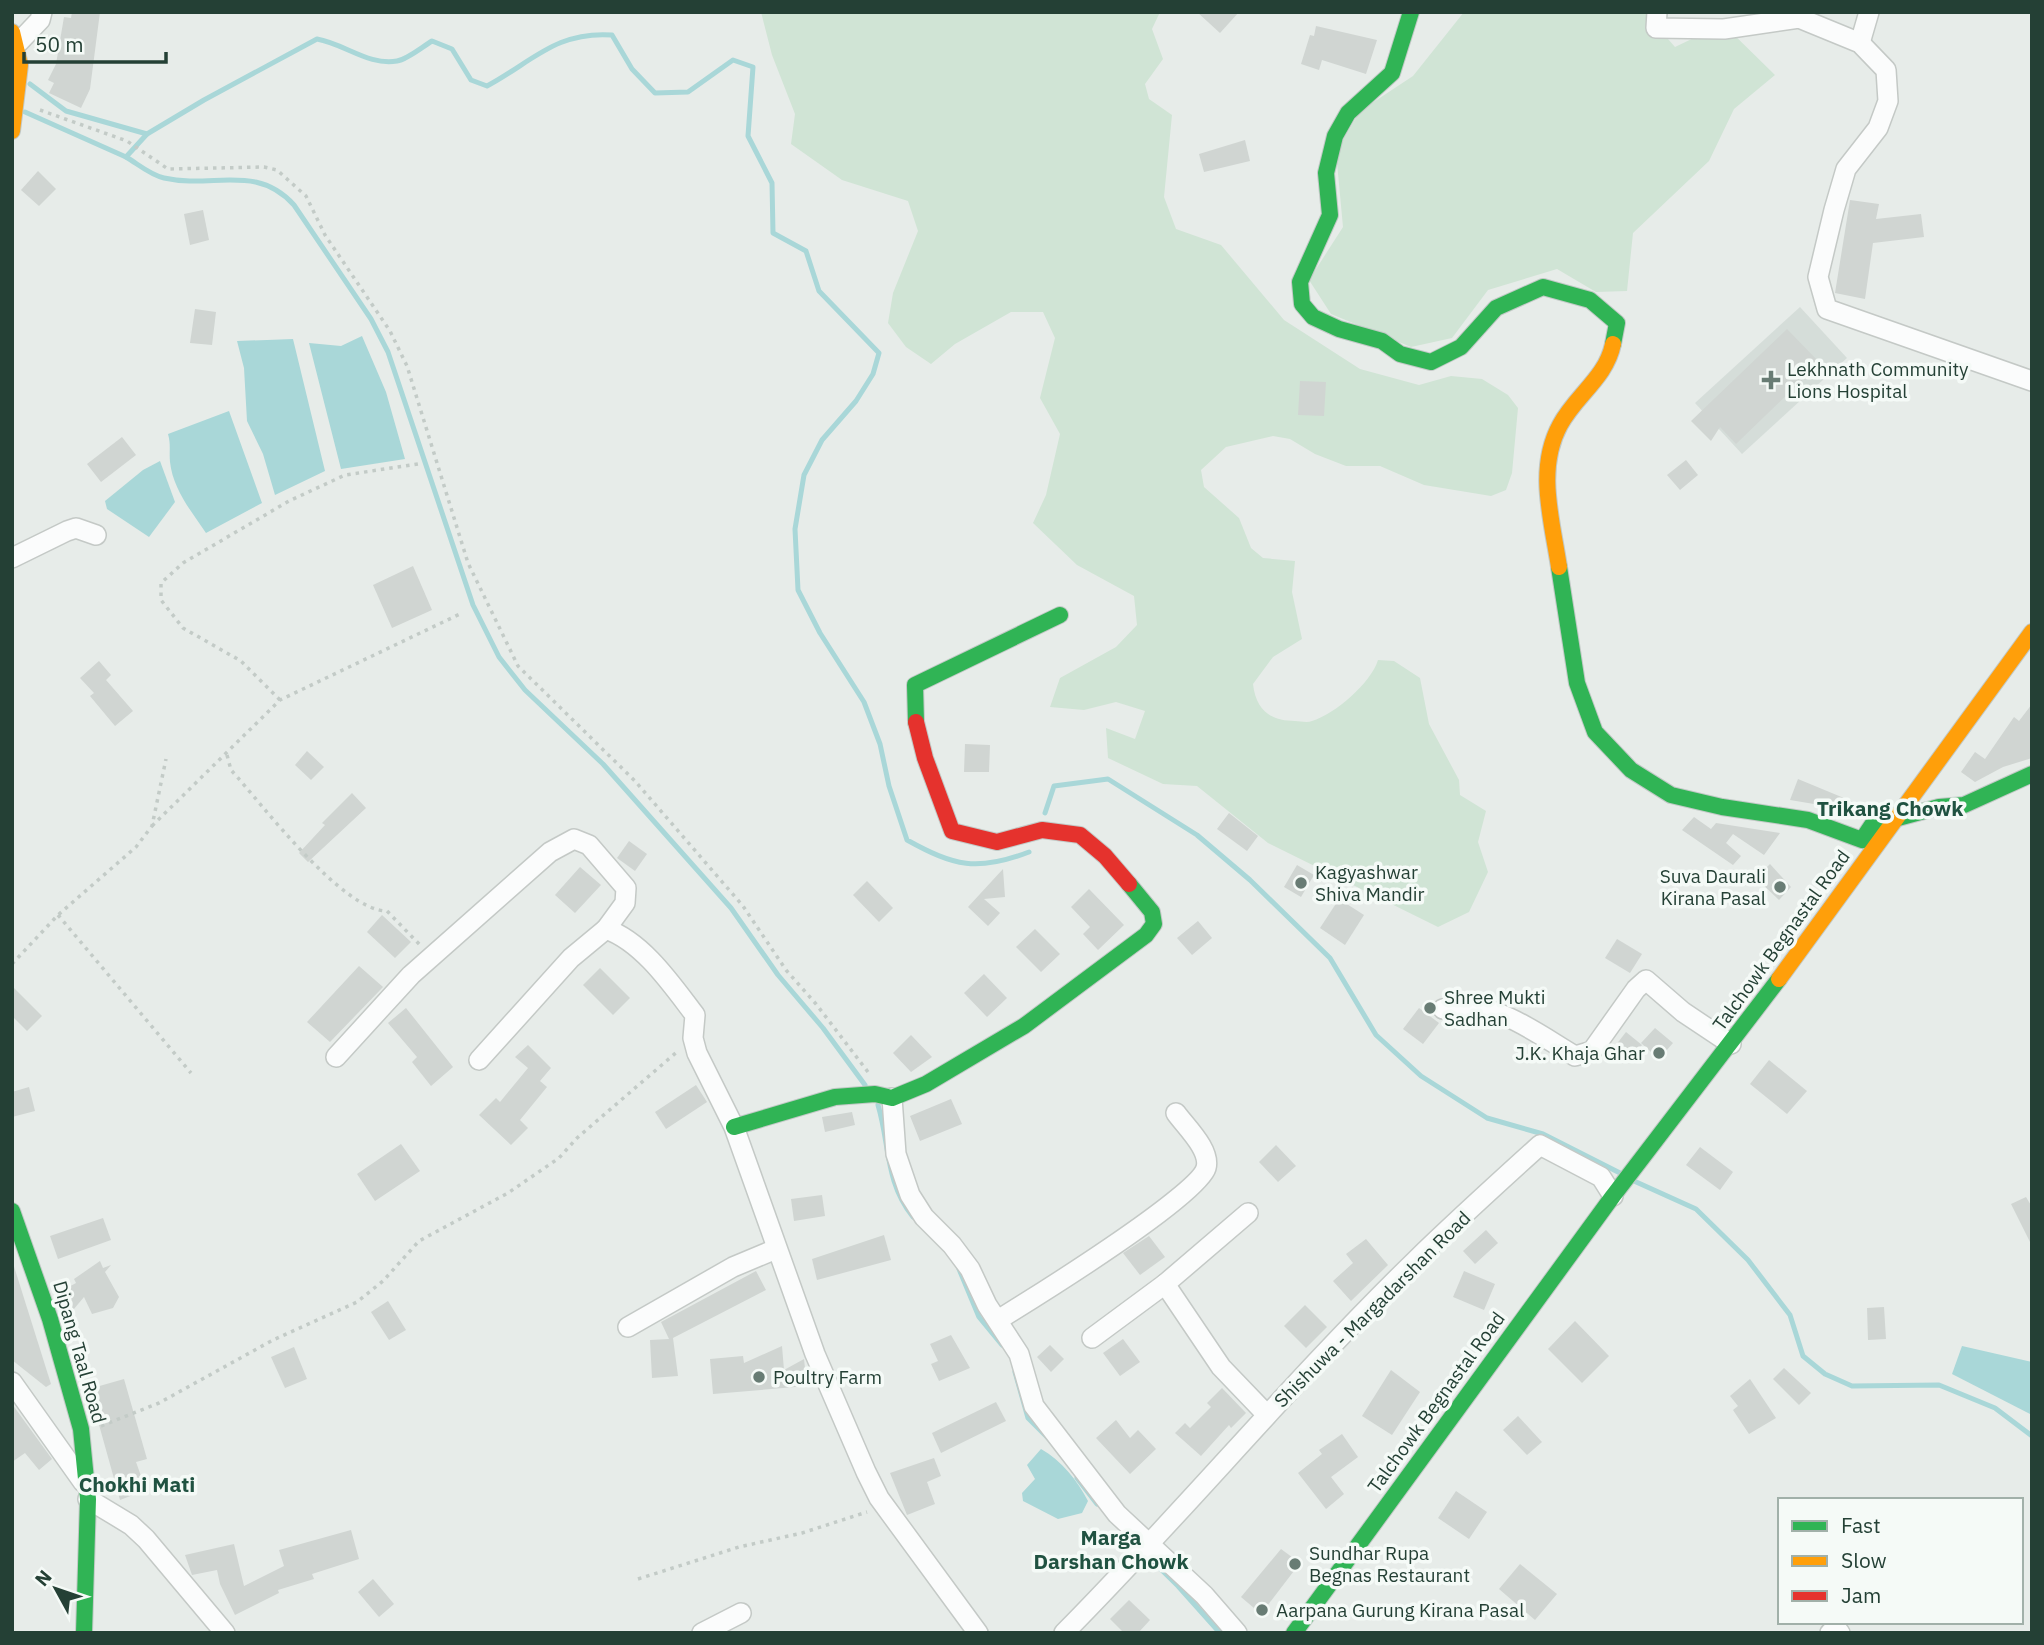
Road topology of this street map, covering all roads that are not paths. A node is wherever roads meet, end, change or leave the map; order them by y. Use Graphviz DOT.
graph roads {
  1 [pos="42,12"];
  2 [pos="1411,12"];
  3 [pos="1657,12"];
  4 [pos="1869,12"];
  5 [pos="1860,43"];
  6 [pos="17,45"];
  7 [pos="12,131"];
  8 [pos="2032,382"];
  9 [pos="96,535"];
  10 [pos="12,558"];
  11 [pos="1060,615"];
  12 [pos="2032,632"];
  13 [pos="2030,782"];
  14 [pos="1896,818"];
  15 [pos="606,929"];
  16 [pos="1443,1009"];
  17 [pos="1731,1044"];
  18 [pos="336,1057"];
  19 [pos="479,1060"];
  20 [pos="887,1097"];
  21 [pos="1176,1113"];
  22 [pos="734,1127"];
  23 [pos="1613,1196"];
  24 [pos="12,1211"];
  25 [pos="1248,1213"];
  26 [pos="776,1249"];
  27 [pos="1165,1284"];
  28 [pos="998,1320"];
  29 [pos="628,1327"];
  30 [pos="1091,1338"];
  31 [pos="12,1381"];
  32 [pos="1267,1415"];
  33 [pos="86,1491"];
  34 [pos="1143,1553"];
  35 [pos="740,1613"];
  36 [pos="84,1633"];
  37 [pos="225,1633"];
  38 [pos="702,1633"];
  39 [pos="978,1633"];
  40 [pos="1064,1633"];
  41 [pos="1237,1633"];
  42 [pos="1294,1633"];
  43 [pos="1830,1633"];
  44 [pos="1840,1633"];
  1 -- 6 [label="street"];
  2 -- 14 [label="street"];
  3 -- 5 [label="street"];
  4 -- 5 [label="street"];
  5 -- 8 [label="street"];
  6 -- 7 [label="street"];
  9 -- 10 [label="street"];
  11 -- 20 [label="street"];
  12 -- 14 [label="street, Talchowk Begnastal Road"];
  13 -- 14 [label="street"];
  14 -- 17 [label="street, Talchowk Begnastal Road"];
  15 -- 18 [label="street"];
  15 -- 19 [label="street"];
  15 -- 22 [label="street"];
  16 -- 17 [label="street"];
  17 -- 23 [label="street, Talchowk Begnastal Road"];
  20 -- 22 [label="street"];
  20 -- 28 [label="street"];
  21 -- 28 [label="street"];
  22 -- 26 [label="street"];
  23 -- 32 [label="street, Shishuwa - Margadarshan Road"];
  23 -- 42 [label="street, Talchowk Begnastal Road"];
  24 -- 33 [label="street, Dipang Taal Road"];
  25 -- 27 [label="street"];
  26 -- 29 [label="street"];
  26 -- 39 [label="street"];
  27 -- 30 [label="street"];
  27 -- 32 [label="street"];
  28 -- 34 [label="street"];
  31 -- 33 [label="street"];
  32 -- 34 [label="street, Shishuwa - Margadarshan Road"];
  33 -- 36 [label="street, Dipang Taal Road"];
  33 -- 37 [label="street"];
  34 -- 40 [label="street, Shishuwa - Margadarshan Road"];
  34 -- 41 [label="street"];
  35 -- 38 [label="street"];
  43 -- 44 [label="street"];
}
